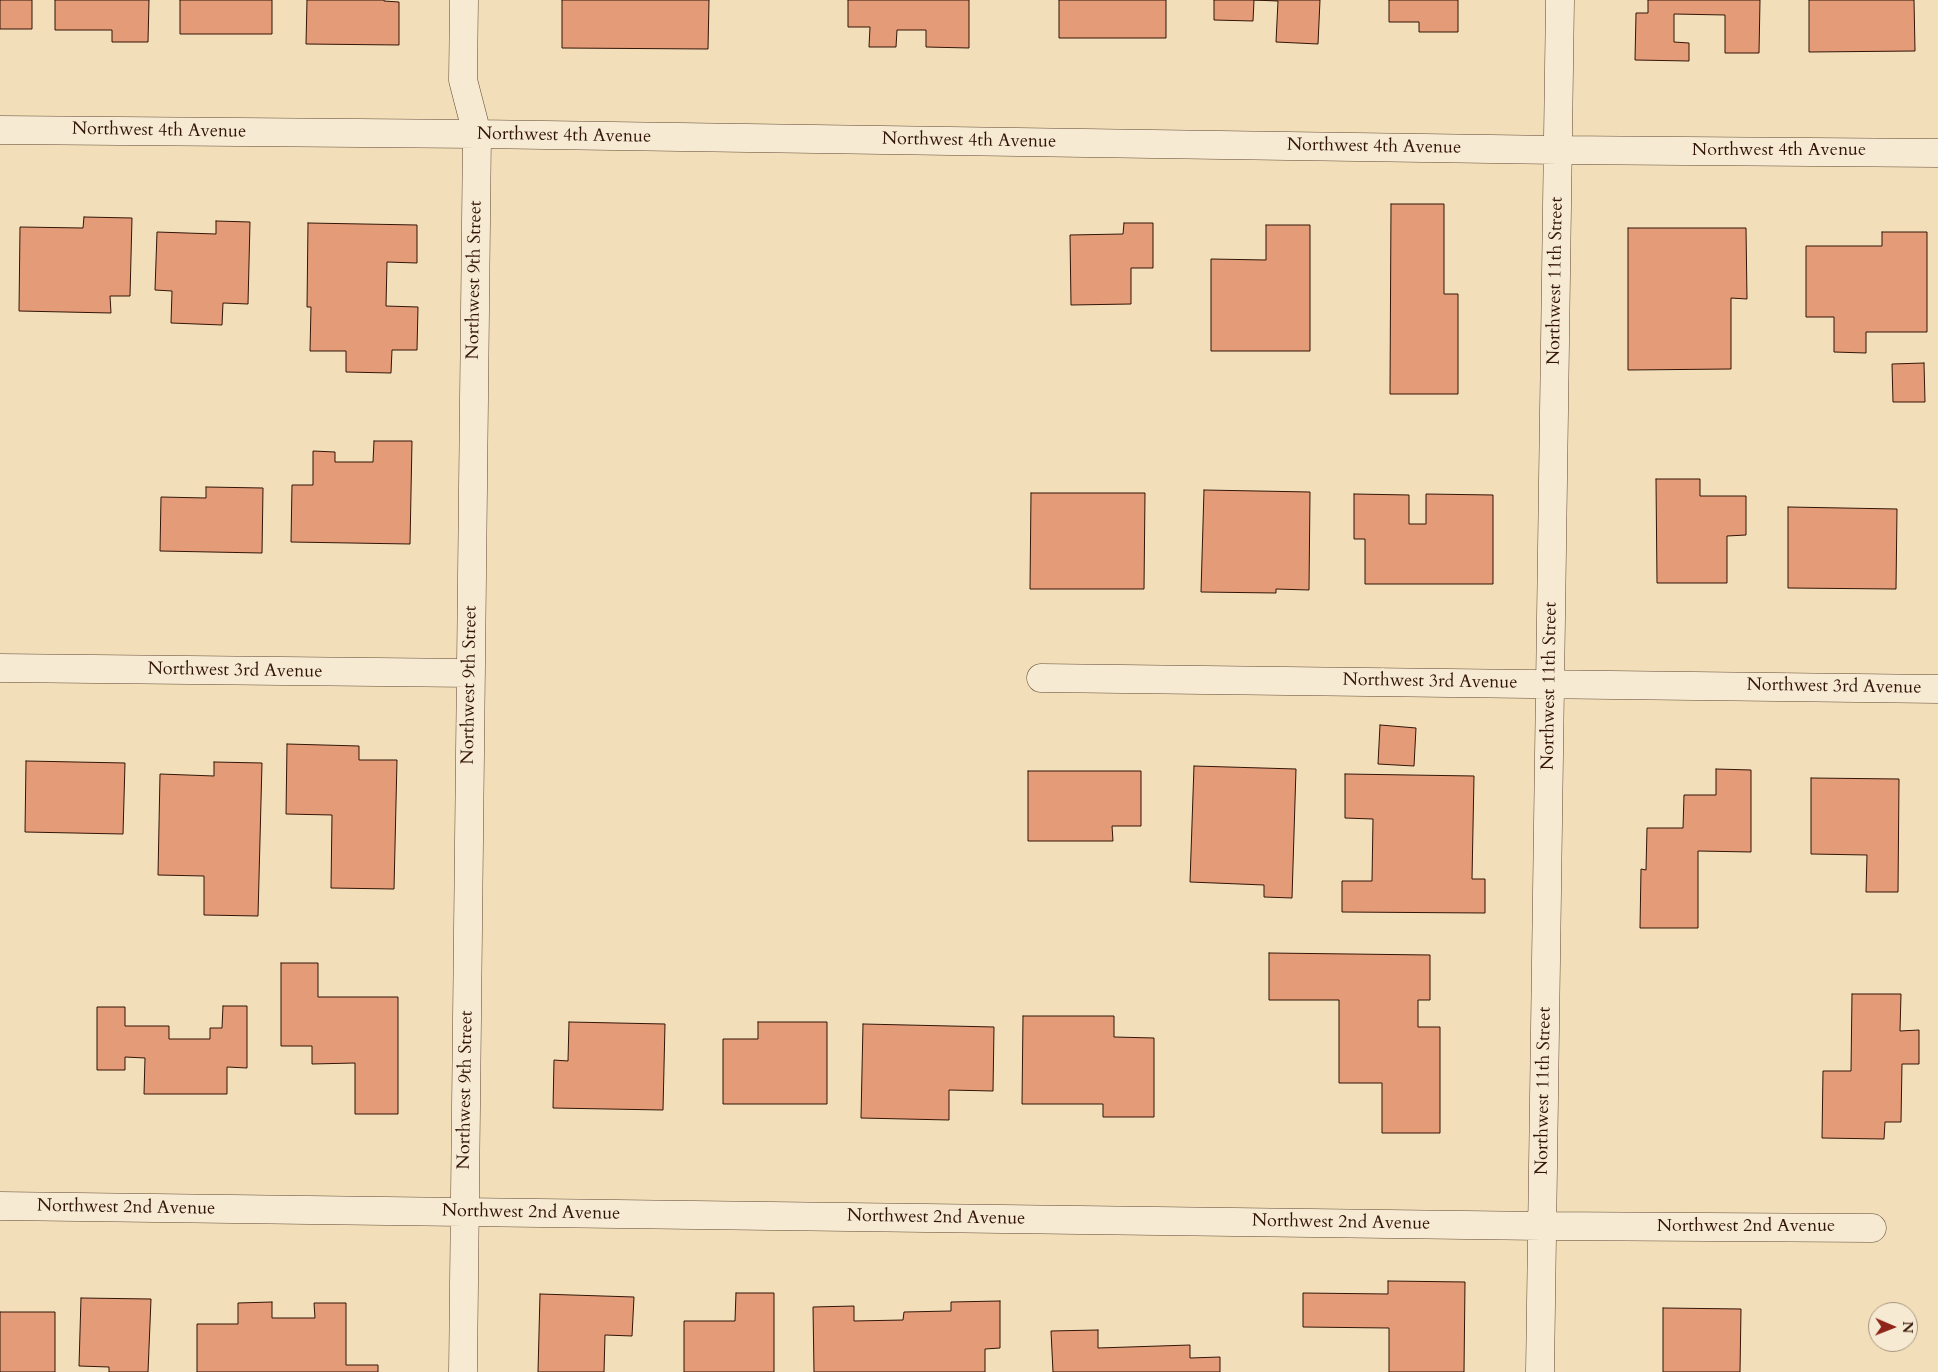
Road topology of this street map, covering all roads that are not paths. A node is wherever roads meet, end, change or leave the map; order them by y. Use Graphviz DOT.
graph roads {
  1 [pos="464,0"];
  2 [pos="1560,0"];
  3 [pos="0,130"];
  4 [pos="477,134"];
  5 [pos="1558,150"];
  6 [pos="1938,153"];
  7 [pos="0,668"];
  8 [pos="470,674"];
  9 [pos="1041,678"];
  10 [pos="1550,684"];
  11 [pos="1938,689"];
  12 [pos="0,1206"];
  13 [pos="465,1212"];
  14 [pos="1542,1226"];
  15 [pos="1872,1228"];
  16 [pos="463,1372"];
  17 [pos="1540,1372"];
  1 -- 4 [label="street, Northwest 9th Street"];
  2 -- 5 [label="street, Northwest 11th Street"];
  3 -- 4 [label="street, Northwest 4th Avenue"];
  4 -- 5 [label="street, Northwest 4th Avenue"];
  4 -- 8 [label="street, Northwest 9th Street"];
  5 -- 6 [label="street, Northwest 4th Avenue"];
  5 -- 10 [label="street, Northwest 11th Street"];
  7 -- 8 [label="street, Northwest 3rd Avenue"];
  8 -- 13 [label="street, Northwest 9th Street"];
  9 -- 10 [label="street, Northwest 3rd Avenue"];
  10 -- 11 [label="street, Northwest 3rd Avenue"];
  10 -- 14 [label="street, Northwest 11th Street"];
  12 -- 13 [label="street, Northwest 2nd Avenue"];
  13 -- 14 [label="street, Northwest 2nd Avenue"];
  13 -- 16 [label="street, Northwest 9th Street"];
  14 -- 15 [label="street, Northwest 2nd Avenue"];
  14 -- 17 [label="street, Northwest 11th Street"];
}
